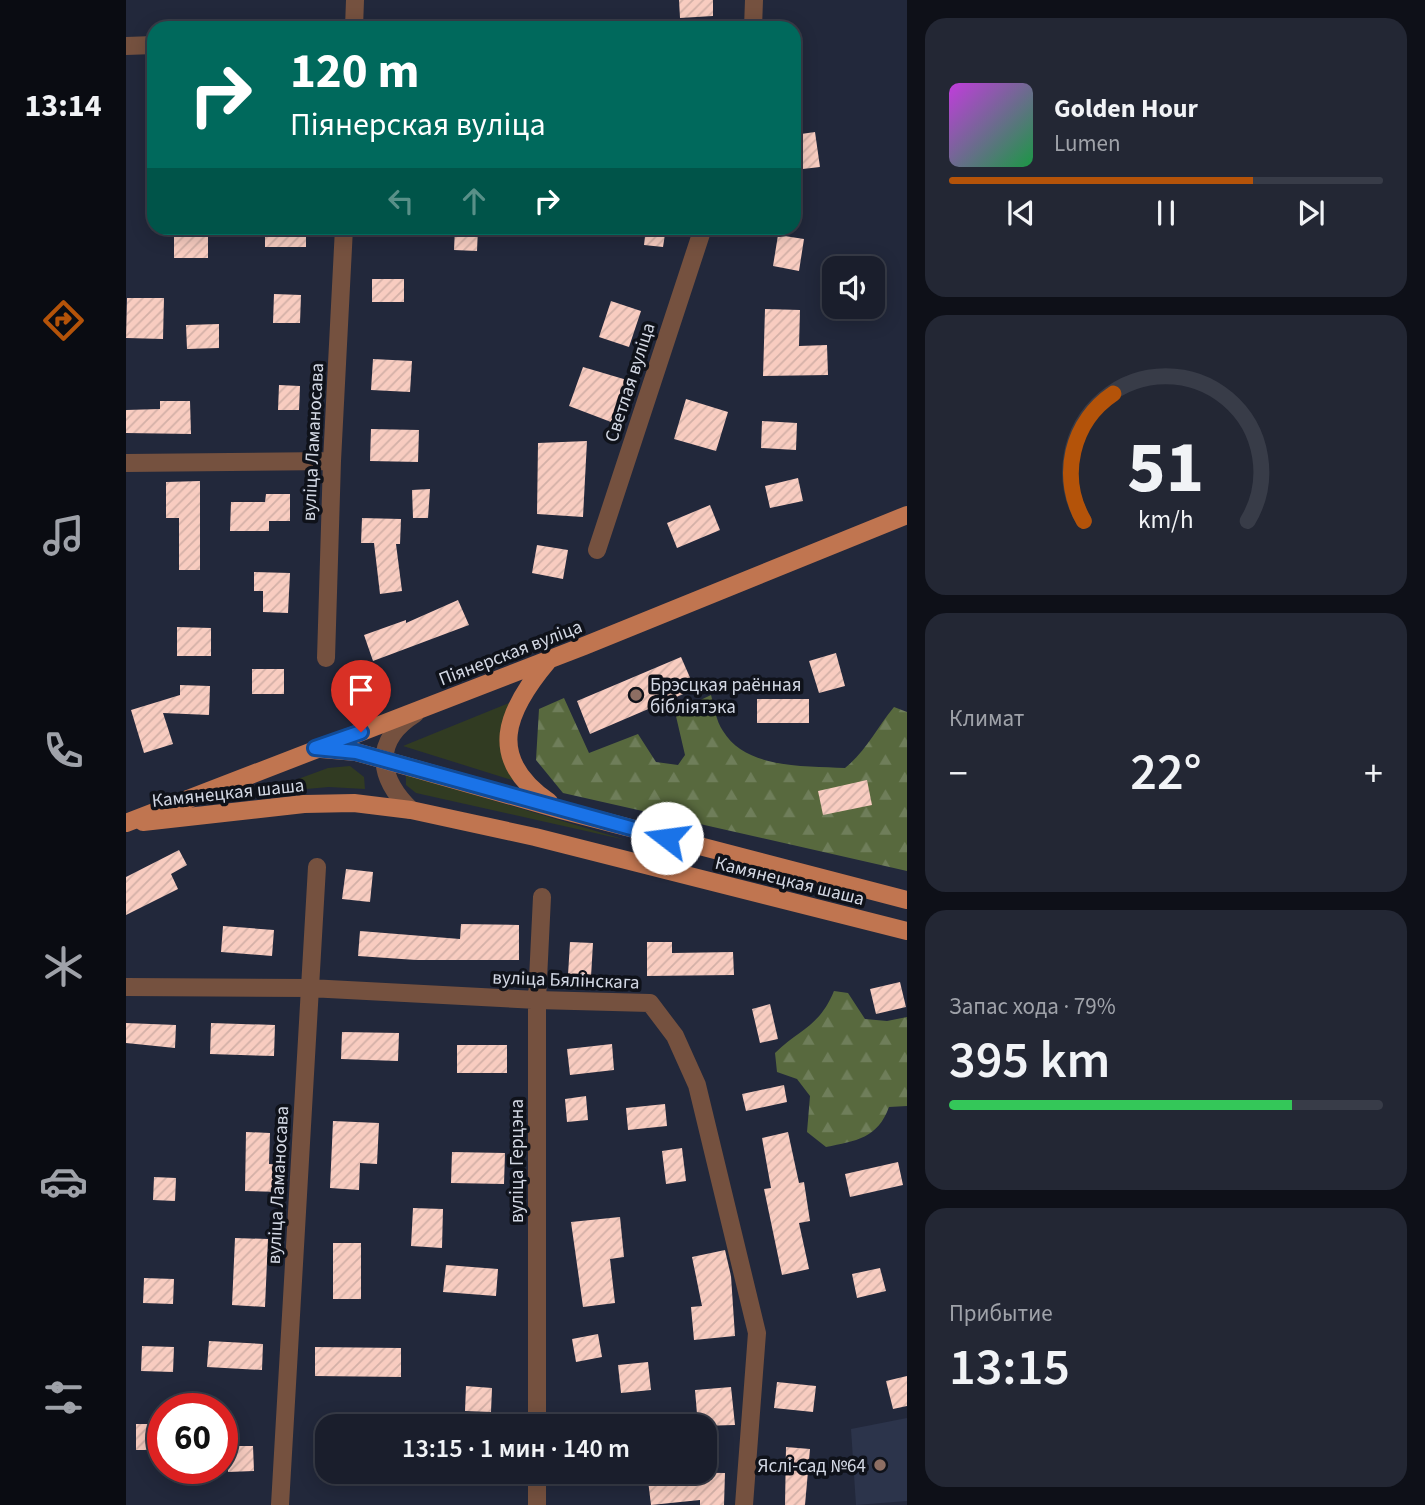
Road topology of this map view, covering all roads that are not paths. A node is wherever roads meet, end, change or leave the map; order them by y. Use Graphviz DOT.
graph roads {
  1 [pos="355,0"];
  2 [pos="754,0"];
  3 [pos="354,21"];
  4 [pos="753,21"];
  5 [pos="147,45"];
  6 [pos="126,46"];
  7 [pos="344,235"];
  8 [pos="701,235"];
  9 [pos="332,460"];
  10 [pos="126,463"];
  11 [pos="907,515"];
  12 [pos="597,550"];
  13 [pos="326,658"];
  14 [pos="550,658"];
  15 [pos="424,708"];
  16 [pos="315,748"];
  17 [pos="384,760"];
  18 [pos="411,810"];
  19 [pos="561,810"];
  20 [pos="126,823"];
  21 [pos="317,867"];
  22 [pos="542,897"];
  23 [pos="907,900"];
  24 [pos="907,931"];
  25 [pos="126,987"];
  26 [pos="309,988"];
  27 [pos="537,1000"];
  28 [pos="537,1414"];
  29 [pos="537,1484"];
  30 [pos="280,1505"];
  31 [pos="537,1505"];
  32 [pos="744,1505"];
  1 -- 3 [label="street"];
  2 -- 4 [label="street"];
  5 -- 6 [label="street"];
  7 -- 9 [label="street, вуліца Ламаносава"];
  8 -- 12 [label="street, Светлая вуліца"];
  9 -- 10 [label="street"];
  9 -- 13 [label="street, вуліца Ламаносава"];
  11 -- 14 [label="main road, Піянерская вуліца"];
  14 -- 15 [label="main road, Піянерская вуліца"];
  14 -- 19 [label="main road"];
  15 -- 16 [label="main road, Піянерская вуліца"];
  15 -- 17 [label="street"];
  16 -- 17 [label="main road, Камянецкая шаша"];
  16 -- 20 [label="main road, Піянерская вуліца"];
  17 -- 18 [label="street"];
  17 -- 19 [label="main road, Камянецкая шаша"];
  18 -- 20 [label="main road, Камянецкая шаша"];
  18 -- 24 [label="main road, Камянецкая шаша"];
  19 -- 23 [label="main road, Камянецкая шаша"];
  21 -- 26 [label="street, вуліца Ламаносава"];
  22 -- 27 [label="street, вуліца Герцэна"];
  25 -- 26 [label="street, вуліца Бялінскага"];
  26 -- 27 [label="street, вуліца Бялінскага"];
  26 -- 30 [label="street, вуліца Ламаносава"];
  27 -- 28 [label="street, вуліца Герцэна"];
  27 -- 32 [label="street, вуліца Бялінскага"];
  29 -- 31 [label="street"];
}
